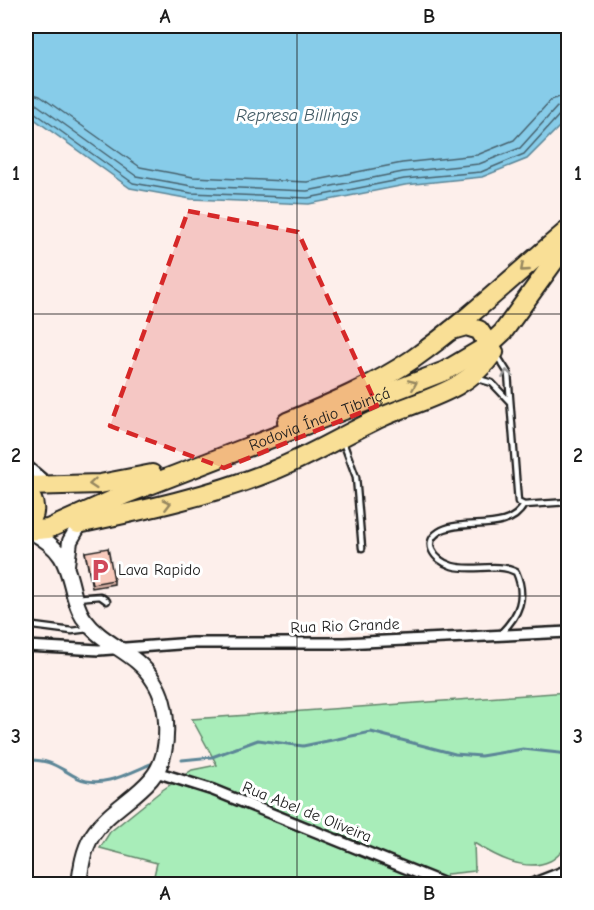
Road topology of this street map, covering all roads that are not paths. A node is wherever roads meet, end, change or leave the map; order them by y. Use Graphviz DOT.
graph roads {
  1 [pos="568,230"];
  2 [pos="568,242"];
  3 [pos="452,330"];
  4 [pos="492,349"];
  5 [pos="473,377"];
  6 [pos="509,401"];
  7 [pos="340,437"];
  8 [pos="26,465"];
  9 [pos="54,485"];
  10 [pos="26,486"];
  11 [pos="26,492"];
  12 [pos="568,502"];
  13 [pos="524,506"];
  14 [pos="80,524"];
  15 [pos="32,529"];
  16 [pos="362,548"];
  17 [pos="67,567"];
  18 [pos="75,598"];
  19 [pos="107,602"];
  20 [pos="26,625"];
  21 [pos="92,629"];
  22 [pos="568,632"];
  23 [pos="501,633"];
  24 [pos="26,646"];
  25 [pos="123,649"];
  26 [pos="156,772"];
  27 [pos="568,870"];
  28 [pos="79,885"];
  29 [pos="445,885"];
  30 [pos="532,885"];
  1 -- 3 [label="highway, Rodovia Índio Tibiriçá, one-way"];
  2 -- 4 [label="highway, Rodovia Índio Tibiriçá"];
  3 -- 4 [label="highway"];
  3 -- 9 [label="highway, Rodovia Índio Tibiriçá, one-way"];
  4 -- 5 [label="highway"];
  6 -- 4 [label="lane, one-way"];
  15 -- 4 [label="highway, Rodovia Índio Tibiriçá, one-way"];
  5 -- 6 [label="lane"];
  5 -- 7 [label="highway"];
  6 -- 13 [label="lane"];
  14 -- 7 [label="highway, one-way"];
  7 -- 16 [label="lane"];
  8 -- 9 [label="street"];
  9 -- 10 [label="highway, Rodovia Índio Tibiriçá"];
  11 -- 15 [label="highway"];
  12 -- 13 [label="lane"];
  13 -- 23 [label="lane"];
  14 -- 15 [label="highway"];
  14 -- 17 [label="street"];
  15 -- 17 [label="street"];
  17 -- 18 [label="street"];
  18 -- 19 [label="lane"];
  18 -- 21 [label="street"];
  20 -- 21 [label="lane"];
  21 -- 25 [label="street"];
  22 -- 23 [label="street, Rua Rio Grande"];
  23 -- 25 [label="street, Rua Rio Grande"];
  24 -- 25 [label="street, Rua Rio Grande"];
  25 -- 26 [label="street"];
  26 -- 28 [label="street"];
  26 -- 29 [label="street, Rua Abel de Oliveira"];
  27 -- 30 [label="street"];
}
